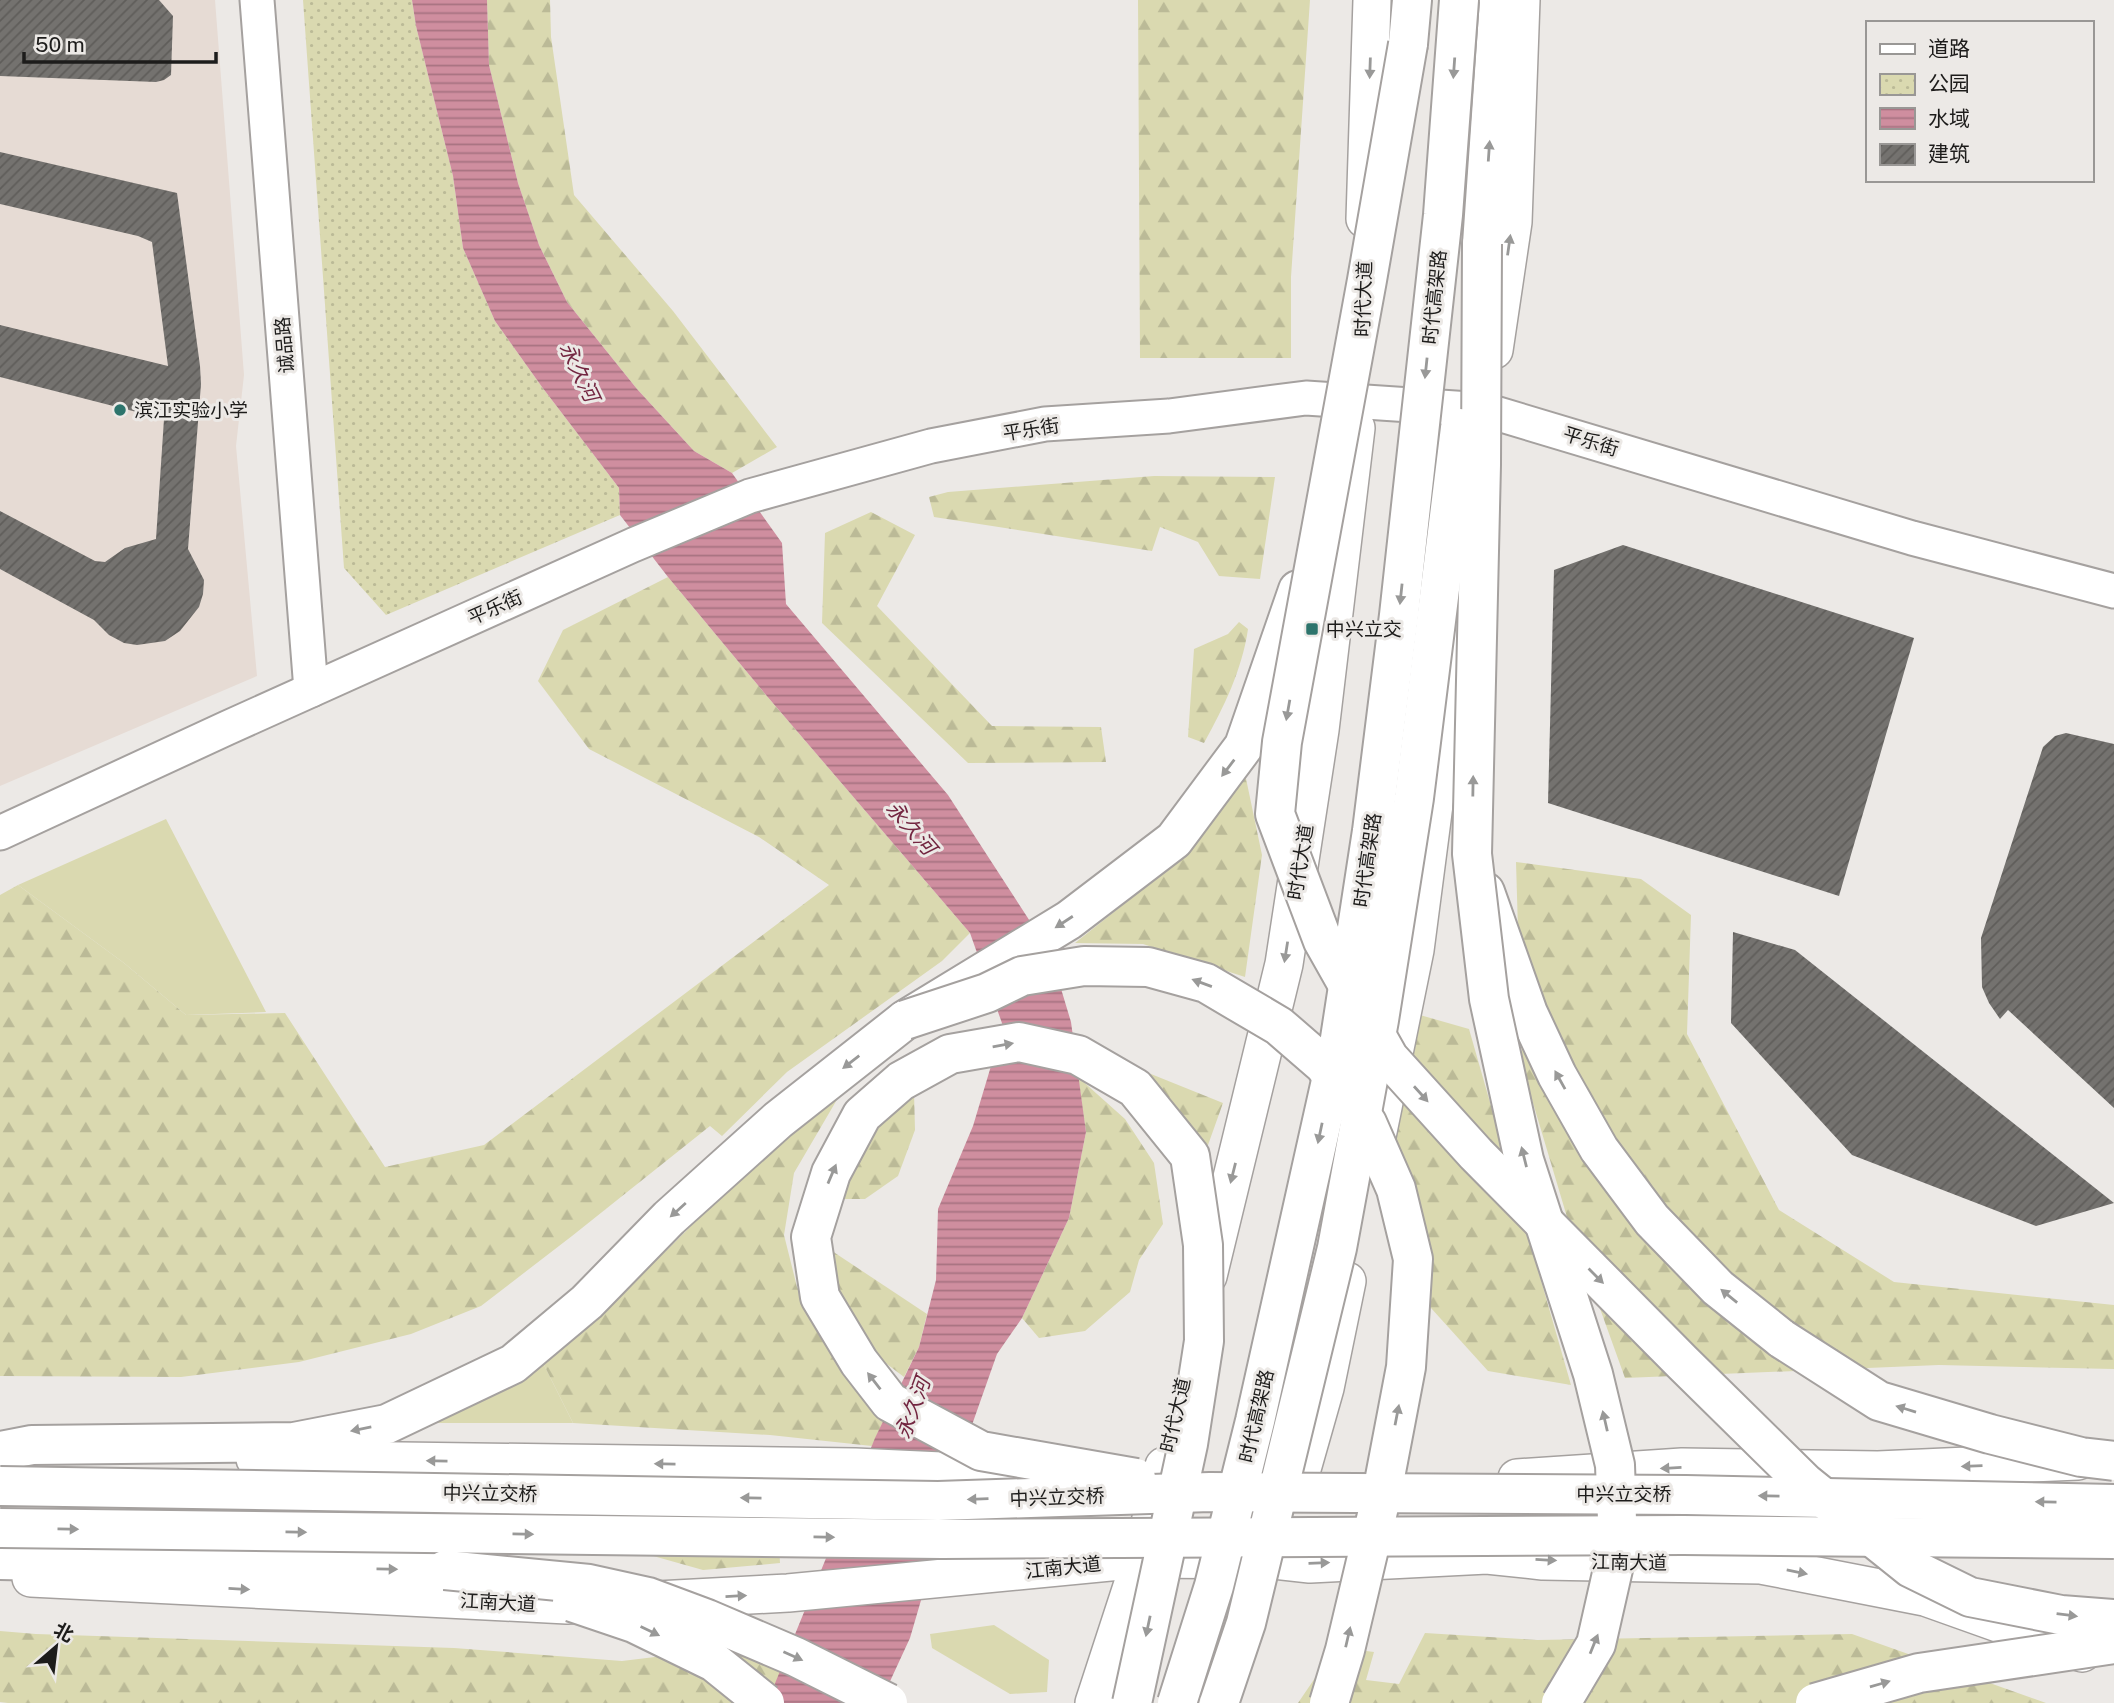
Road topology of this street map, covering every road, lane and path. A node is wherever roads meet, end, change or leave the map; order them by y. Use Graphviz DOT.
graph roads {
  1 [pos="257,0"];
  2 [pos="1372,0"];
  3 [pos="1412,0"];
  4 [pos="1459,0"];
  5 [pos="1499,0"];
  6 [pos="1521,0"];
  7 [pos="1482,244"];
  8 [pos="1359,401"];
  9 [pos="1485,410"];
  10 [pos="1322,522"];
  11 [pos="2114,591"];
  12 [pos="311,690"];
  13 [pos="0,833"];
  14 [pos="1472,854"];
  15 [pos="905,1020"];
  16 [pos="0,1453"];
  17 [pos="2114,1460"];
  18 [pos="1299,1479"];
  19 [pos="1497,1480"];
  20 [pos="0,1486"];
  21 [pos="1159,1488"];
  22 [pos="1210,1492"];
  23 [pos="2114,1504"];
  24 [pos="0,1528"];
  25 [pos="2114,1539"];
  26 [pos="1487,1555"];
  27 [pos="1141,1559"];
  28 [pos="0,1560"];
  29 [pos="1274,1560"];
  30 [pos="445,1570"];
  31 [pos="0,1577"];
  32 [pos="2114,1619"];
  33 [pos="2114,1644"];
  34 [pos="2114,1656"];
  35 [pos="765,1703"];
  36 [pos="888,1703"];
  37 [pos="1094,1703"];
  38 [pos="1132,1703"];
  39 [pos="1177,1703"];
  40 [pos="1219,1703"];
  41 [pos="1236,1703"];
  42 [pos="1329,1703"];
  43 [pos="1561,1703"];
  44 [pos="1815,1703"];
  1 -- 12 [label="street, 诚品路"];
  2 -- 8 [label="main road, 时代大道, one-way"];
  3 -- 10 [label="highway, bridge"];
  4 -- 39 [label="highway, 时代高架路, one-way, bridge"];
  7 -- 5 [label="highway, 时代高架路, one-way"];
  9 -- 6 [label="main road, one-way"];
  14 -- 7 [label="highway, one-way, bridge"];
  7 -- 40 [label="highway, 时代高架路, bridge"];
  8 -- 9 [label="street, 平乐街"];
  8 -- 12 [label="street, 平乐街"];
  8 -- 21 [label="main road, 时代大道, one-way"];
  9 -- 11 [label="street, 平乐街"];
  9 -- 18 [label="main road"];
  10 -- 15 [label="highway, one-way, bridge"];
  10 -- 32 [label="highway, one-way, bridge"];
  12 -- 13 [label="street, 平乐街"];
  17 -- 14 [label="highway, one-way, bridge"];
  43 -- 14 [label="highway, one-way, bridge"];
  15 -- 16 [label="highway, one-way"];
  42 -- 15 [label="highway, one-way, bridge"];
  21 -- 16 [label="main road, one-way"];
  17 -- 19 [label="main road, one-way"];
  18 -- 19 [label="main road"];
  18 -- 21 [label="main road"];
  18 -- 29 [label="main road"];
  19 -- 26 [label="main road"];
  22 -- 20 [label="highway, 中兴立交桥, one-way, bridge"];
  21 -- 27 [label="main road, 时代大道"];
  23 -- 22 [label="highway, 中兴立交桥, one-way, bridge"];
  22 -- 38 [label="highway, one-way, bridge"];
  24 -- 25 [label="highway, 中兴立交桥, one-way, bridge"];
  29 -- 26 [label="main road, 江南大道, one-way"];
  26 -- 34 [label="main road, 江南大道, one-way"];
  27 -- 29 [label="main road, 江南大道"];
  31 -- 27 [label="main road, 江南大道, one-way"];
  27 -- 37 [label="main road, 时代大道"];
  28 -- 30 [label="highway, one-way"];
  29 -- 41 [label="main road"];
  30 -- 35 [label="highway, one-way, bridge"];
  30 -- 36 [label="highway, one-way, bridge"];
  44 -- 33 [label="highway, one-way, bridge"];
}
